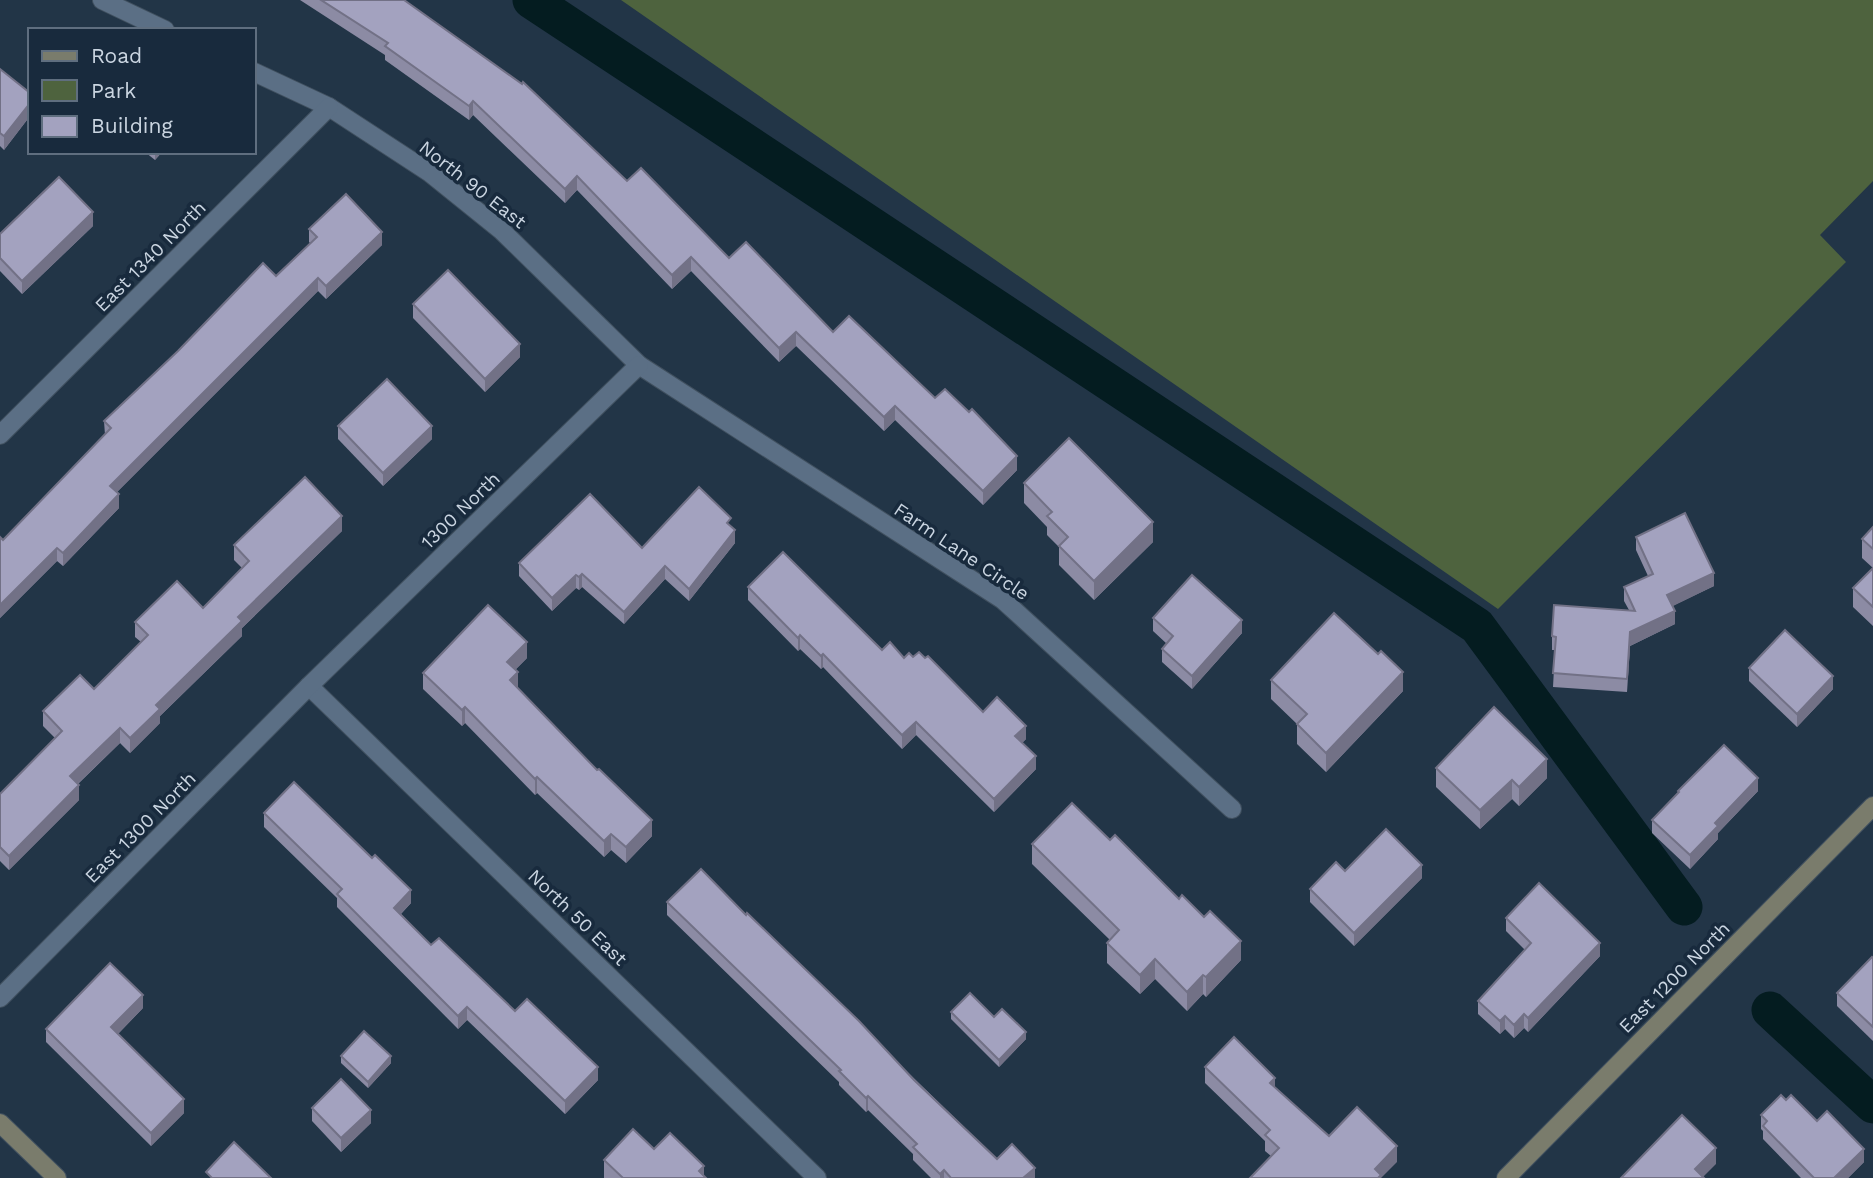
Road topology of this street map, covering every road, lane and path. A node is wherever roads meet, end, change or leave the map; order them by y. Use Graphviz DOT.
graph roads {
  1 [pos="102,0"];
  2 [pos="161,28"];
  3 [pos="256,73"];
  4 [pos="329,107"];
  5 [pos="639,365"];
  6 [pos="0,435"];
  7 [pos="309,686"];
  8 [pos="1873,806"];
  9 [pos="1232,809"];
  10 [pos="0,998"];
  11 [pos="0,1123"];
  12 [pos="57,1178"];
  13 [pos="817,1178"];
  14 [pos="1506,1178"];
  1 -- 2 [label="street"];
  3 -- 4 [label="street, North 90 East"];
  4 -- 5 [label="street, North 90 East"];
  4 -- 6 [label="street, East 1340 North"];
  5 -- 7 [label="street, 1300 North"];
  5 -- 9 [label="street, Farm Lane Circle"];
  7 -- 10 [label="street, East 1300 North"];
  7 -- 13 [label="street, North 50 East"];
  8 -- 14 [label="street, East 1200 North"];
  11 -- 12 [label="street"];
}
